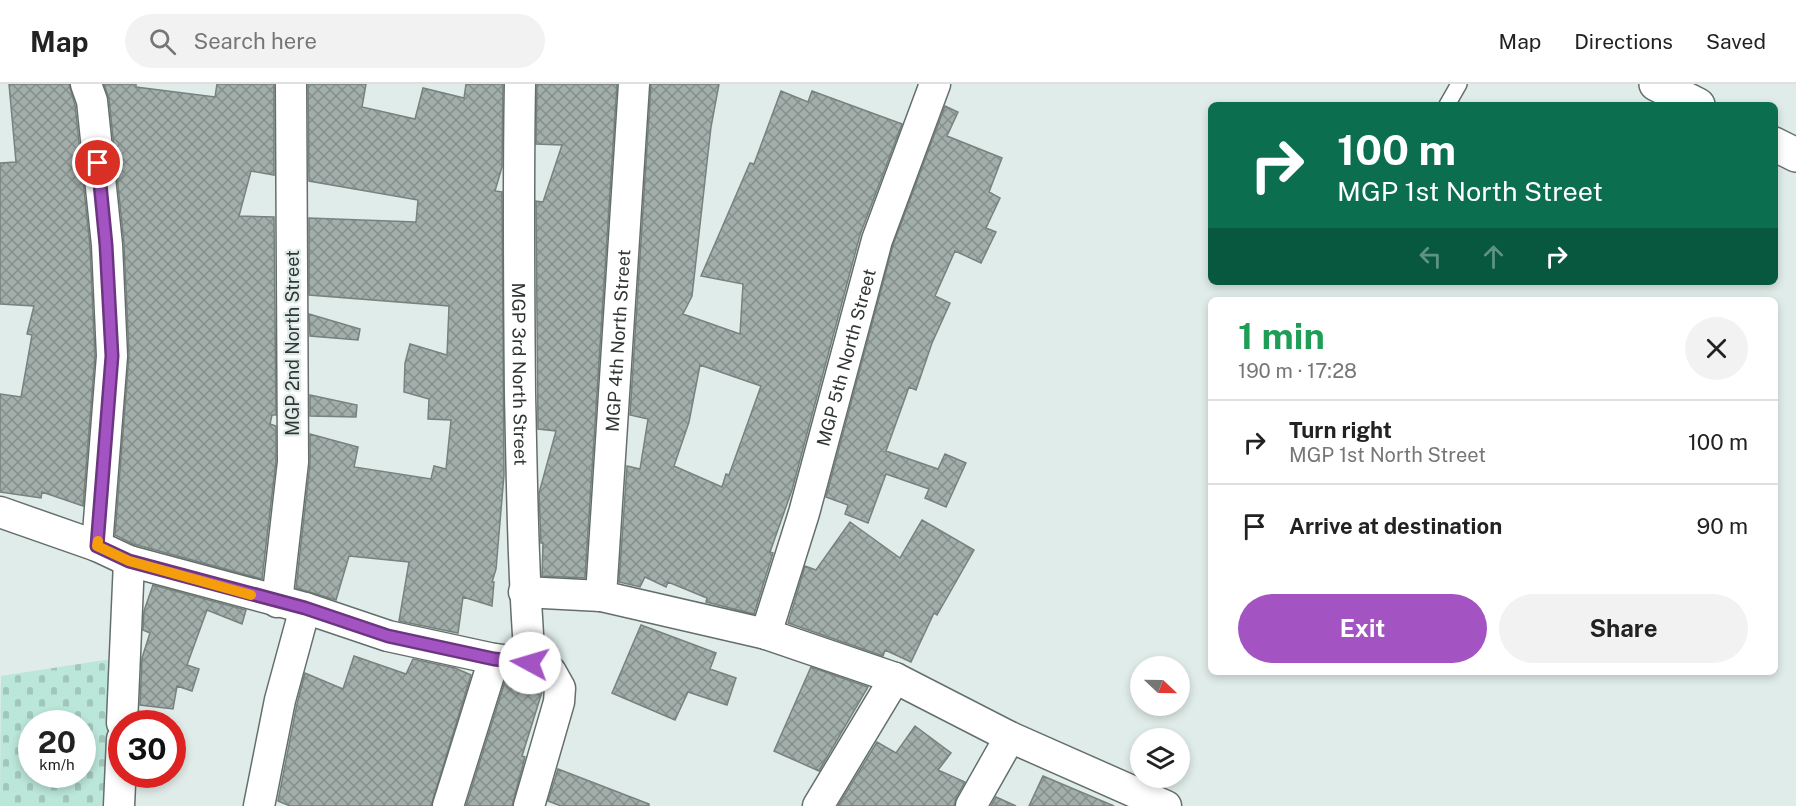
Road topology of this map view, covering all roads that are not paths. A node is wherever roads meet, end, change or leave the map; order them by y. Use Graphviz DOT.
graph roads {
  1 [pos="86,84"];
  2 [pos="291,84"];
  3 [pos="520,84"];
  4 [pos="634,84"];
  5 [pos="935,84"];
  6 [pos="1458,84"];
  7 [pos="1656,84"];
  8 [pos="1449,102"];
  9 [pos="1692,102"];
  10 [pos="1778,146"];
  11 [pos="1796,155"];
  12 [pos="0,512"];
  13 [pos="97,546"];
  14 [pos="129,561"];
  15 [pos="524,592"];
  16 [pos="601,596"];
  17 [pos="291,605"];
  18 [pos="766,634"];
  19 [pos="494,659"];
  20 [pos="530,663"];
  21 [pos="895,678"];
  22 [pos="123,710"];
  23 [pos="1010,737"];
  24 [pos="120,788"];
  25 [pos="119,806"];
  26 [pos="259,806"];
  27 [pos="448,806"];
  28 [pos="529,806"];
  29 [pos="818,806"];
  30 [pos="971,806"];
  31 [pos="1166,806"];
  1 -- 13 [label="street"];
  2 -- 17 [label="street, MGP 2nd North Street"];
  3 -- 15 [label="street, MGP 3rd North Street"];
  4 -- 16 [label="street, MGP 4th North Street"];
  5 -- 18 [label="street, MGP 5th North Street"];
  6 -- 8 [label="lane"];
  7 -- 9 [label="street"];
  10 -- 11 [label="street"];
  12 -- 13 [label="street"];
  13 -- 14 [label="street"];
  14 -- 17 [label="street"];
  14 -- 22 [label="street"];
  15 -- 16 [label="street"];
  15 -- 20 [label="street, MGP 3rd North Street"];
  16 -- 18 [label="street"];
  17 -- 19 [label="street"];
  17 -- 26 [label="street, MGP 2nd North Street"];
  18 -- 21 [label="street"];
  19 -- 20 [label="street"];
  19 -- 27 [label="street"];
  20 -- 28 [label="street"];
  21 -- 23 [label="street"];
  21 -- 29 [label="street"];
  23 -- 30 [label="street"];
  23 -- 31 [label="street"];
  24 -- 25 [label="street"];
}
